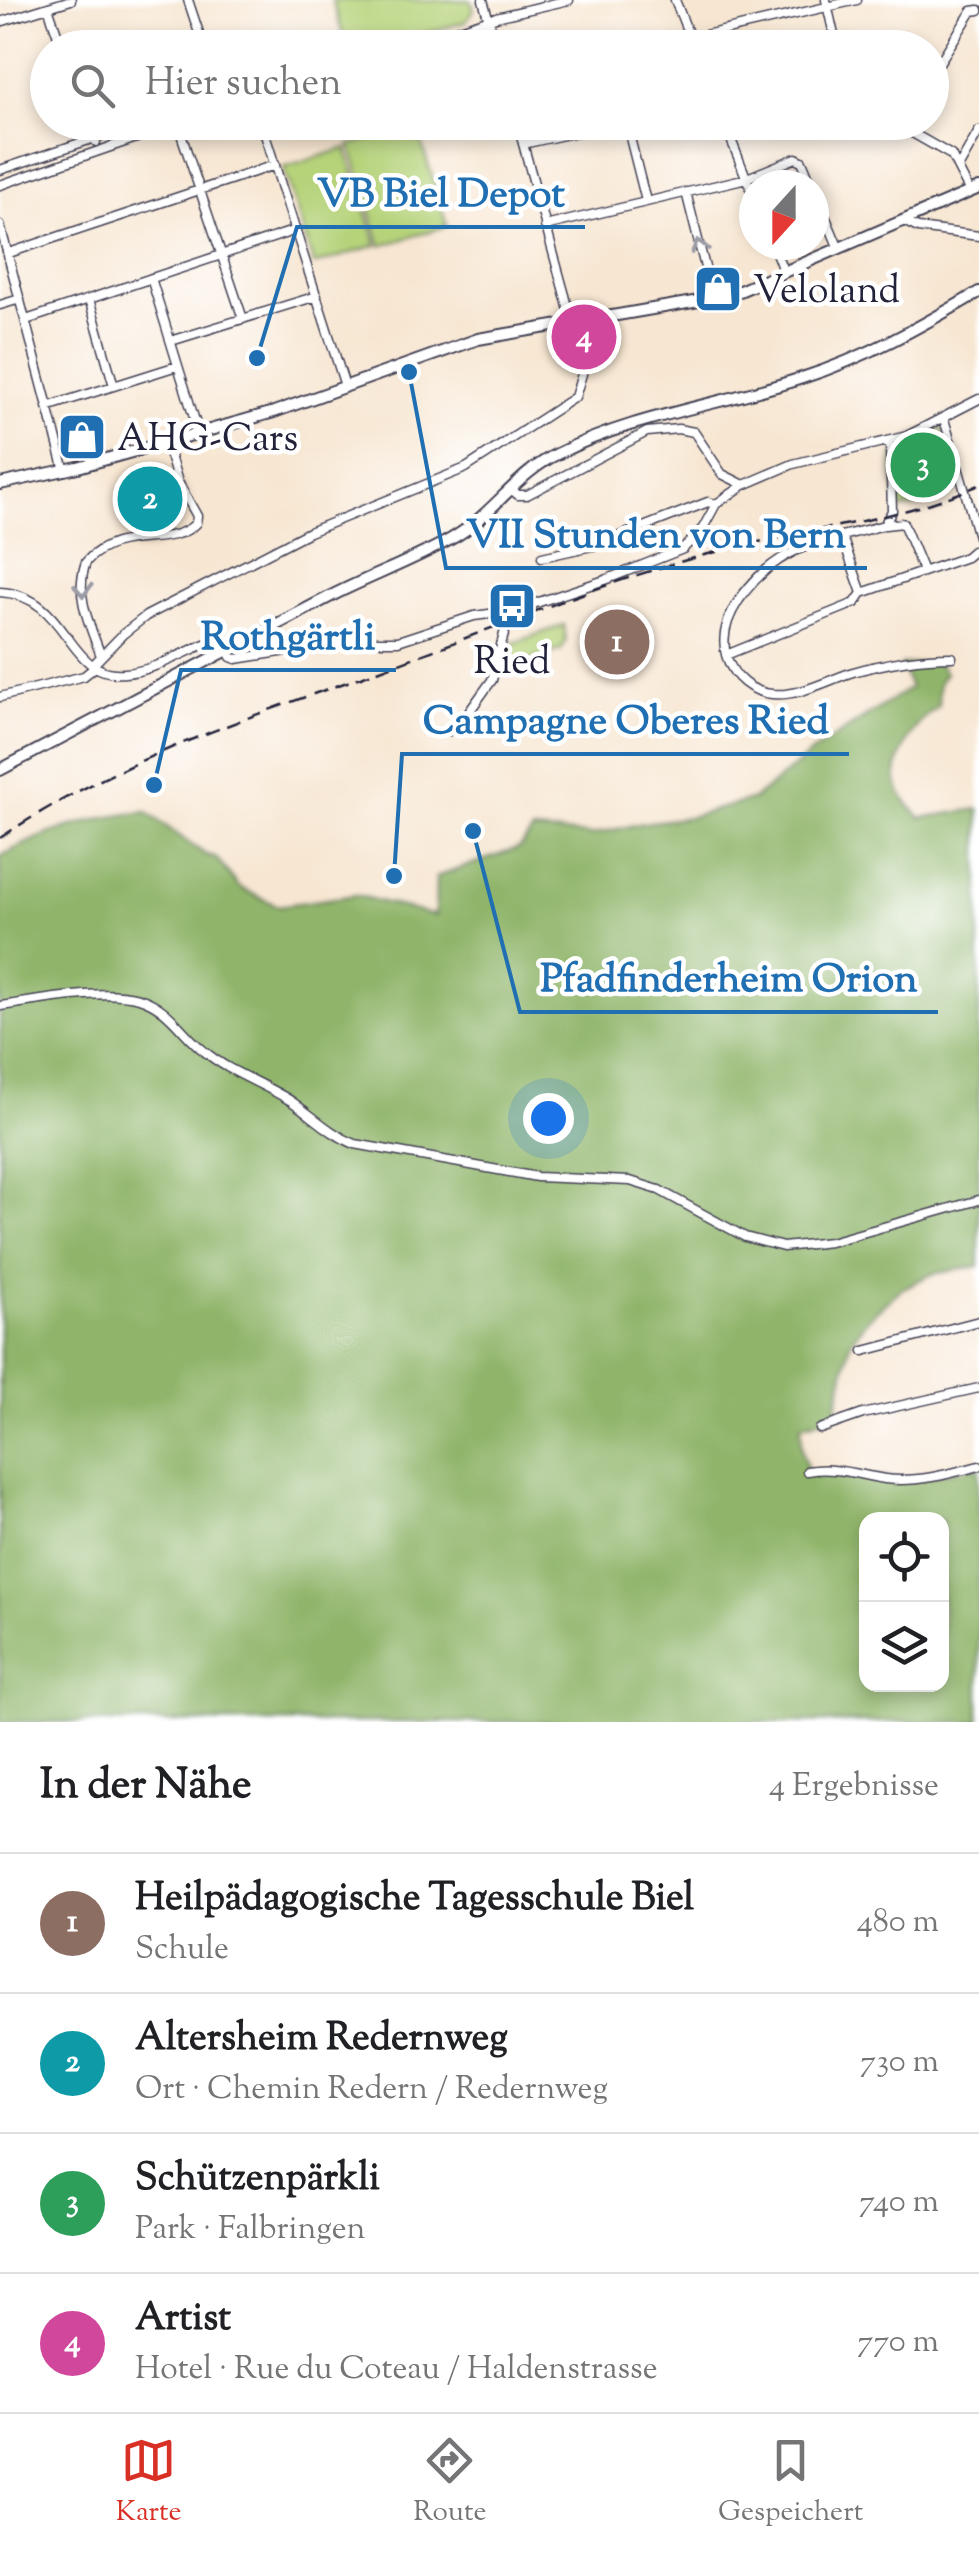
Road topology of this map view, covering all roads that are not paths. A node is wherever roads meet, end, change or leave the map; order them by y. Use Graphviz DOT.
graph roads {
  1 [pos="71,0"];
  2 [pos="188,0"];
  3 [pos="483,0"];
  4 [pos="569,0"];
  5 [pos="675,0"];
  6 [pos="857,0"];
  7 [pos="826,4"];
  8 [pos="48,7"];
  9 [pos="979,10"];
  10 [pos="489,20"];
  11 [pos="0,22"];
  12 [pos="56,30"];
  13 [pos="198,30"];
  14 [pos="458,30"];
  15 [pos="492,30"];
  16 [pos="687,30"];
  17 [pos="737,30"];
  18 [pos="832,30"];
  19 [pos="949,47"];
  20 [pos="979,131"];
  21 [pos="88,140"];
  22 [pos="95,140"];
  23 [pos="128,140"];
  24 [pos="184,140"];
  25 [pos="267,140"];
  26 [pos="522,140"];
  27 [pos="541,140"];
  28 [pos="629,140"];
  29 [pos="731,140"];
  30 [pos="926,140"];
  31 [pos="523,144"];
  32 [pos="99,150"];
  33 [pos="274,164"];
  34 [pos="958,168"];
  35 [pos="0,170"];
  36 [pos="743,170"];
  37 [pos="767,170"];
  38 [pos="806,170"];
  39 [pos="739,180"];
  40 [pos="0,185"];
  41 [pos="200,189"];
  42 [pos="974,190"];
  43 [pos="686,192"];
  44 [pos="646,202"];
  45 [pos="903,221"];
  46 [pos="0,225"];
  47 [pos="545,226"];
  48 [pos="829,226"];
  49 [pos="296,230"];
  50 [pos="979,236"];
  51 [pos="839,250"];
  52 [pos="9,253"];
  53 [pos="222,254"];
  54 [pos="779,260"];
  55 [pos="784,273"];
  56 [pos="150,278"];
  57 [pos="979,292"];
  58 [pos="316,296"];
  59 [pos="20,299"];
  60 [pos="89,299"];
  61 [pos="713,300"];
  62 [pos="0,306"];
  63 [pos="243,319"];
  64 [pos="26,320"];
  65 [pos="572,323"];
  66 [pos="171,341"];
  67 [pos="178,366"];
  68 [pos="114,386"];
  69 [pos="344,386"];
  70 [pos="979,399"];
  71 [pos="47,407"];
  72 [pos="944,419"];
  73 [pos="198,434"];
  74 [pos="890,442"];
  75 [pos="166,443"];
  76 [pos="65,470"];
  77 [pos="0,484"];
  78 [pos="744,485"];
  79 [pos="511,490"];
  80 [pos="716,504"];
  81 [pos="892,511"];
  82 [pos="903,523"];
  83 [pos="884,525"];
  84 [pos="842,537"];
  85 [pos="979,540"];
  86 [pos="974,551"];
  87 [pos="542,557"];
  88 [pos="923,571"];
  89 [pos="0,592"];
  90 [pos="862,593"];
  91 [pos="510,616"];
  92 [pos="228,652"];
  93 [pos="101,656"];
  94 [pos="726,656"];
  95 [pos="952,656"];
  96 [pos="94,667"];
  97 [pos="0,696"];
  98 [pos="449,732"];
  99 [pos="0,770"];
  100 [pos="0,1006"];
  101 [pos="979,1200"];
  102 [pos="979,1320"];
  103 [pos="864,1352"];
  104 [pos="979,1388"];
  105 [pos="820,1429"];
  106 [pos="979,1466"];
  107 [pos="807,1471"];
  1 -- 8 [label="street"];
  2 -- 13 [label="street"];
  3 -- 10 [label="street"];
  4 -- 10 [label="street"];
  5 -- 16 [label="street"];
  6 -- 7 [label="street"];
  7 -- 17 [label="street"];
  7 -- 18 [label="street"];
  8 -- 11 [label="street"];
  8 -- 12 [label="street"];
  9 -- 19 [label="street"];
  10 -- 14 [label="street"];
  10 -- 15 [label="street"];
  20 -- 34 [label="street"];
  21 -- 35 [label="street"];
  22 -- 32 [label="street"];
  23 -- 32 [label="street"];
  24 -- 41 [label="street"];
  25 -- 33 [label="street"];
  26 -- 31 [label="street"];
  27 -- 31 [label="street"];
  28 -- 44 [label="street"];
  29 -- 36 [label="street"];
  30 -- 34 [label="street"];
  31 -- 47 [label="street"];
  32 -- 40 [label="street"];
  33 -- 41 [label="street"];
  33 -- 49 [label="street"];
  34 -- 42 [label="street"];
  37 -- 38 [label="street"];
  39 -- 43 [label="street"];
  41 -- 52 [label="street"];
  41 -- 53 [label="street"];
  42 -- 45 [label="main road"];
  43 -- 44 [label="street"];
  61 -- 43 [label="street, one-way"];
  44 -- 47 [label="street"];
  45 -- 50 [label="street"];
  45 -- 51 [label="main road"];
  46 -- 52 [label="street"];
  47 -- 65 [label="street"];
  48 -- 51 [label="street"];
  49 -- 53 [label="street"];
  49 -- 58 [label="street"];
  51 -- 55 [label="main road"];
  52 -- 59 [label="street"];
  53 -- 56 [label="street"];
  53 -- 63 [label="street"];
  54 -- 55 [label="street"];
  55 -- 61 [label="main road"];
  56 -- 60 [label="street"];
  56 -- 66 [label="street"];
  57 -- 79 [label="main road"];
  58 -- 63 [label="street"];
  58 -- 69 [label="street"];
  59 -- 62 [label="street"];
  59 -- 64 [label="street"];
  60 -- 64 [label="street"];
  60 -- 68 [label="street"];
  61 -- 65 [label="main road"];
  63 -- 66 [label="street"];
  64 -- 71 [label="street"];
  65 -- 69 [label="main road"];
  65 -- 93 [label="street"];
  66 -- 67 [label="street"];
  67 -- 68 [label="street"];
  67 -- 73 [label="street"];
  68 -- 71 [label="street"];
  69 -- 73 [label="main road"];
  70 -- 72 [label="street"];
  71 -- 76 [label="street"];
  72 -- 74 [label="street"];
  72 -- 85 [label="street"];
  73 -- 75 [label="main road"];
  74 -- 78 [label="street"];
  74 -- 81 [label="street"];
  75 -- 76 [label="main road"];
  75 -- 93 [label="street, one-way"];
  76 -- 77 [label="main road"];
  78 -- 79 [label="street"];
  78 -- 80 [label="street"];
  79 -- 92 [label="main road"];
  80 -- 87 [label="street"];
  80 -- 91 [label="street"];
  81 -- 82 [label="street"];
  81 -- 83 [label="street"];
  82 -- 83 [label="street"];
  82 -- 88 [label="street"];
  83 -- 84 [label="street"];
  84 -- 90 [label="street"];
  84 -- 94 [label="street"];
  86 -- 88 [label="street"];
  88 -- 90 [label="street"];
  89 -- 96 [label="street"];
  90 -- 94 [label="street"];
  91 -- 92 [label="street"];
  91 -- 98 [label="street, bridge"];
  92 -- 96 [label="street"];
  92 -- 99 [label="main road"];
  93 -- 96 [label="street"];
  94 -- 95 [label="street"];
  96 -- 97 [label="street"];
  100 -- 101 [label="street"];
  102 -- 103 [label="street"];
  104 -- 105 [label="street"];
  106 -- 107 [label="street"];
}
